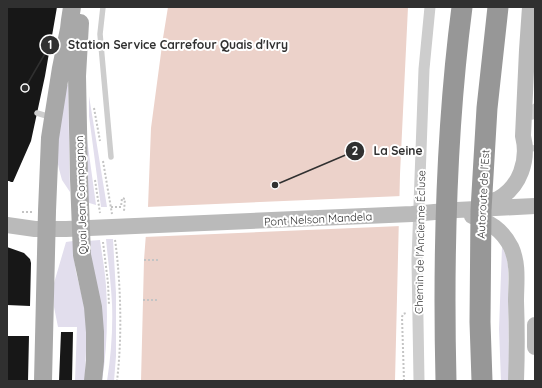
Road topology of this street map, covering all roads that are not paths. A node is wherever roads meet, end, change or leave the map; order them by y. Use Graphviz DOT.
graph roads {
  1 [pos="72,7"];
  2 [pos="82,7"];
  3 [pos="104,7"];
  4 [pos="430,7"];
  5 [pos="462,7"];
  6 [pos="498,7"];
  7 [pos="530,7"];
  8 [pos="69,29"];
  9 [pos="79,46"];
  10 [pos="64,56"];
  11 [pos="535,106"];
  12 [pos="531,123"];
  13 [pos="530,139"];
  14 [pos="535,149"];
  15 [pos="111,157"];
  16 [pos="535,206"];
  17 [pos="457,210"];
  18 [pos="7,225"];
  19 [pos="47,230"];
  20 [pos="535,325"];
  21 [pos="535,347"];
  22 [pos="43,381"];
  23 [pos="93,381"];
  24 [pos="419,381"];
  25 [pos="446,381"];
  26 [pos="482,381"];
  27 [pos="516,381"];
  1 -- 8 [label="main road"];
  2 -- 9 [label="main road, Quai Jean Compagnon"];
  3 -- 15 [label="lane"];
  4 -- 24 [label="street, Chemin de l'Ancienne Écluse"];
  5 -- 25 [label="highway"];
  6 -- 26 [label="highway, Autoroute de l’Est"];
  7 -- 17 [label="main road"];
  8 -- 9 [label="main road"];
  8 -- 10 [label="main road"];
  9 -- 10 [label="main road"];
  9 -- 23 [label="main road, Quai Jean Compagnon"];
  10 -- 19 [label="main road"];
  11 -- 12 [label="lane"];
  13 -- 14 [label="lane"];
  16 -- 17 [label="main road, Pont Nelson Mandela"];
  17 -- 19 [label="main road, Pont Nelson Mandela"];
  17 -- 27 [label="main road"];
  18 -- 19 [label="main road, Pont Nelson Mandela"];
  19 -- 22 [label="main road"];
  20 -- 21 [label="main road"];
}
